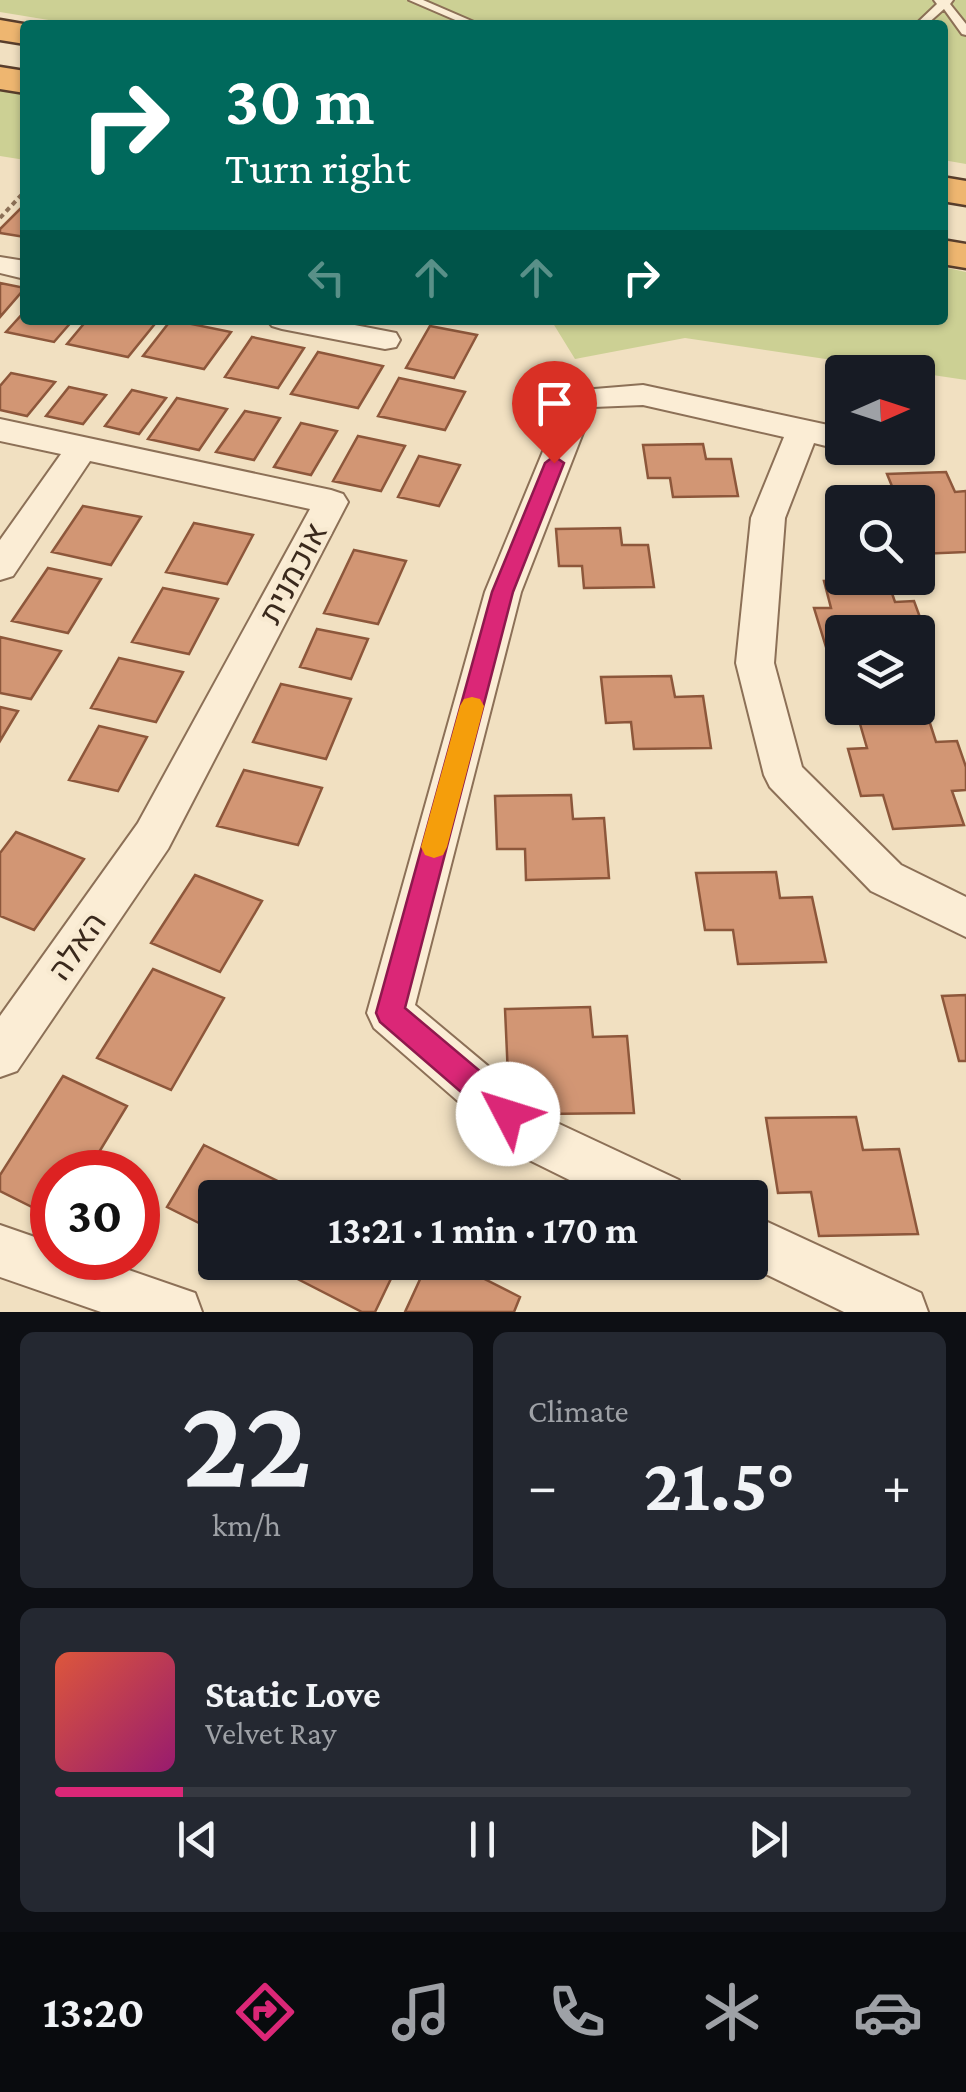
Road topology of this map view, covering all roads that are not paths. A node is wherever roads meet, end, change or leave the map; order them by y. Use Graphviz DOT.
graph roads {
  1 [pos="414,0"];
  2 [pos="943,1"];
  3 [pos="464,20"];
  4 [pos="925,20"];
  5 [pos="966,32"];
  6 [pos="308,325"];
  7 [pos="385,340"];
  8 [pos="0,430"];
  9 [pos="802,431"];
  10 [pos="825,436"];
  11 [pos="80,451"];
  12 [pos="0,568"];
  13 [pos="153,836"];
  14 [pos="966,918"];
  15 [pos="0,1055"];
  16 [pos="624,1180"];
  17 [pos="768,1249"];
  18 [pos="0,1251"];
  19 [pos="176,1312"];
  20 [pos="902,1312"];
  1 -- 3 [label="lane"];
  2 -- 4 [label="lane"];
  2 -- 5 [label="lane"];
  6 -- 7 [label="street"];
  8 -- 11 [label="street, אוכמנית"];
  9 -- 10 [label="street"];
  9 -- 14 [label="street"];
  9 -- 16 [label="street"];
  11 -- 12 [label="street"];
  11 -- 13 [label="street, אוכמנית"];
  13 -- 15 [label="street, האלה"];
  17 -- 20 [label="street"];
  18 -- 19 [label="street"];
}
